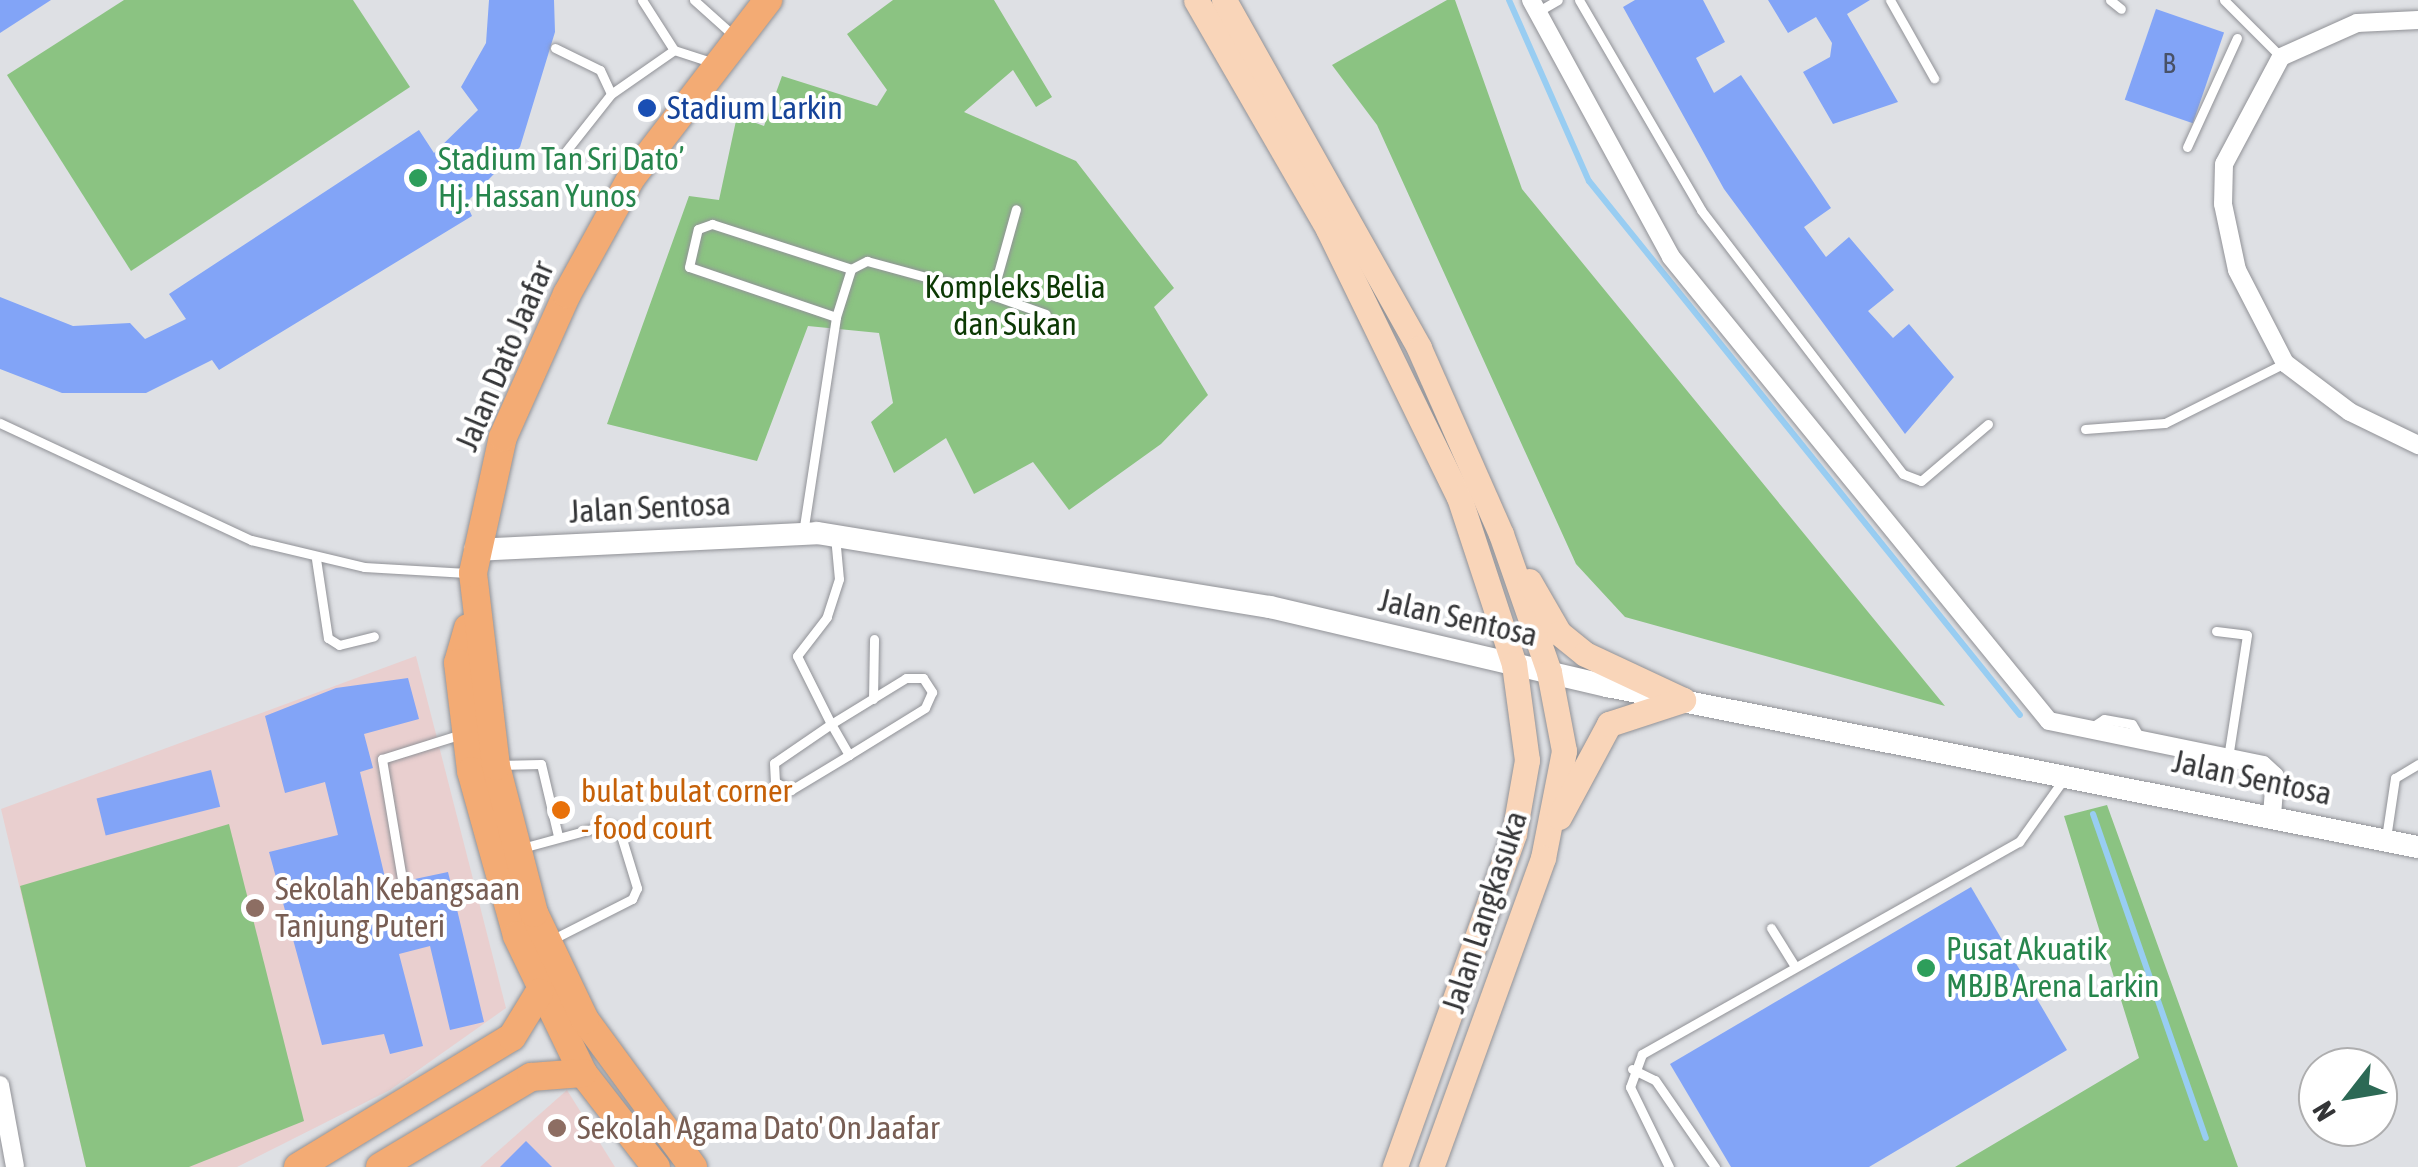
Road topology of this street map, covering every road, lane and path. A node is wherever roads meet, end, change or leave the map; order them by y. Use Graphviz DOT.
graph roads {
  1 [pos="642,0"];
  2 [pos="694,0"];
  3 [pos="768,0"];
  4 [pos="1196,0"];
  5 [pos="1224,0"];
  6 [pos="1558,0"];
  7 [pos="1579,0"];
  8 [pos="1890,0"];
  9 [pos="2110,0"];
  10 [pos="2224,0"];
  11 [pos="1534,6"];
  12 [pos="2121,9"];
  13 [pos="2418,20"];
  14 [pos="737,38"];
  15 [pos="2238,38"];
  16 [pos="555,48"];
  17 [pos="674,50"];
  18 [pos="2282,56"];
  19 [pos="716,66"];
  20 [pos="1934,78"];
  21 [pos="611,94"];
  22 [pos="2186,147"];
  23 [pos="566,151"];
  24 [pos="1016,209"];
  25 [pos="851,269"];
  26 [pos="992,295"];
  27 [pos="1046,314"];
  28 [pos="836,317"];
  29 [pos="2285,362"];
  30 [pos="0,422"];
  31 [pos="1988,424"];
  32 [pos="2085,429"];
  33 [pos="2418,445"];
  34 [pos="803,532"];
  35 [pos="1501,534"];
  36 [pos="835,536"];
  37 [pos="316,559"];
  38 [pos="474,562"];
  39 [pos="472,616"];
  40 [pos="2216,631"];
  41 [pos="374,636"];
  42 [pos="874,639"];
  43 [pos="1514,664"];
  44 [pos="1549,672"];
  45 [pos="873,699"];
  46 [pos="1684,700"];
  47 [pos="831,724"];
  48 [pos="465,733"];
  49 [pos="849,755"];
  50 [pos="2228,758"];
  51 [pos="2418,764"];
  52 [pos="496,766"];
  53 [pos="2067,773"];
  54 [pos="2272,816"];
  55 [pos="1549,835"];
  56 [pos="558,836"];
  57 [pos="2386,840"];
  58 [pos="2418,847"];
  59 [pos="514,851"];
  60 [pos="403,885"];
  61 [pos="1771,928"];
  62 [pos="546,942"];
  63 [pos="1794,965"];
  64 [pos="539,992"];
  65 [pos="1632,1068"];
  66 [pos="583,1073"];
  67 [pos="0,1084"];
  68 [pos="15,1167"];
  69 [pos="298,1167"];
  70 [pos="380,1167"];
  71 [pos="656,1167"];
  72 [pos="693,1167"];
  73 [pos="1395,1167"];
  74 [pos="1431,1167"];
  75 [pos="1669,1167"];
  76 [pos="1714,1167"];
  1 -- 17 [label="lane"];
  2 -- 14 [label="lane"];
  3 -- 14 [label="main road, Jalan Dato Jaafar"];
  4 -- 43 [label="main road"];
  5 -- 35 [label="main road"];
  6 -- 11 [label="lane"];
  7 -- 31 [label="lane"];
  8 -- 20 [label="lane"];
  9 -- 12 [label="lane"];
  10 -- 18 [label="lane"];
  11 -- 50 [label="street"];
  13 -- 18 [label="street"];
  14 -- 19 [label="main road, Jalan Dato Jaafar"];
  15 -- 22 [label="lane"];
  16 -- 21 [label="lane"];
  17 -- 19 [label="lane"];
  17 -- 21 [label="lane"];
  18 -- 29 [label="street"];
  19 -- 38 [label="main road, Jalan Dato Jaafar"];
  21 -- 23 [label="lane"];
  24 -- 26 [label="lane"];
  25 -- 26 [label="lane"];
  25 -- 28 [label="lane"];
  25 -- 28 [label="lane"];
  26 -- 27 [label="lane"];
  28 -- 34 [label="lane"];
  29 -- 32 [label="lane"];
  29 -- 33 [label="street"];
  30 -- 37 [label="lane"];
  34 -- 36 [label="street, Jalan Sentosa"];
  34 -- 38 [label="street, Jalan Sentosa"];
  35 -- 44 [label="main road, Jalan Langkasuka"];
  35 -- 46 [label="main road"];
  36 -- 43 [label="street, Jalan Sentosa"];
  36 -- 47 [label="lane"];
  37 -- 38 [label="lane"];
  37 -- 41 [label="lane"];
  38 -- 39 [label="main road, Jalan Dato Jaafar"];
  39 -- 48 [label="main road, Jalan Dato Jaafar"];
  39 -- 52 [label="main road, Jalan Dato Jaafar"];
  40 -- 50 [label="lane"];
  42 -- 45 [label="lane"];
  43 -- 44 [label="street, Jalan Sentosa"];
  43 -- 73 [label="main road"];
  44 -- 46 [label="street, Jalan Sentosa"];
  44 -- 55 [label="main road, Jalan Langkasuka"];
  45 -- 47 [label="lane"];
  45 -- 49 [label="lane"];
  46 -- 53 [label="street, Jalan Sentosa"];
  46 -- 55 [label="main road"];
  47 -- 49 [label="lane"];
  47 -- 49 [label="lane"];
  48 -- 60 [label="lane"];
  48 -- 64 [label="main road, Jalan Dato Jaafar"];
  50 -- 54 [label="street"];
  51 -- 57 [label="lane"];
  52 -- 56 [label="lane"];
  52 -- 59 [label="main road, Jalan Dato Jaafar"];
  53 -- 54 [label="street, Jalan Sentosa"];
  53 -- 63 [label="lane"];
  54 -- 57 [label="street, Jalan Sentosa"];
  55 -- 74 [label="main road, Jalan Langkasuka"];
  56 -- 59 [label="lane"];
  56 -- 62 [label="lane"];
  57 -- 58 [label="street, Jalan Sentosa"];
  59 -- 62 [label="main road, Jalan Dato Jaafar"];
  61 -- 63 [label="lane"];
  62 -- 72 [label="main road, Jalan Dato Jaafar"];
  63 -- 65 [label="lane"];
  64 -- 66 [label="main road, Jalan Dato Jaafar"];
  64 -- 69 [label="main road"];
  65 -- 75 [label="lane"];
  65 -- 76 [label="lane"];
  66 -- 70 [label="main road"];
  66 -- 71 [label="main road, Jalan Dato Jaafar"];
  67 -- 68 [label="street"];
}
